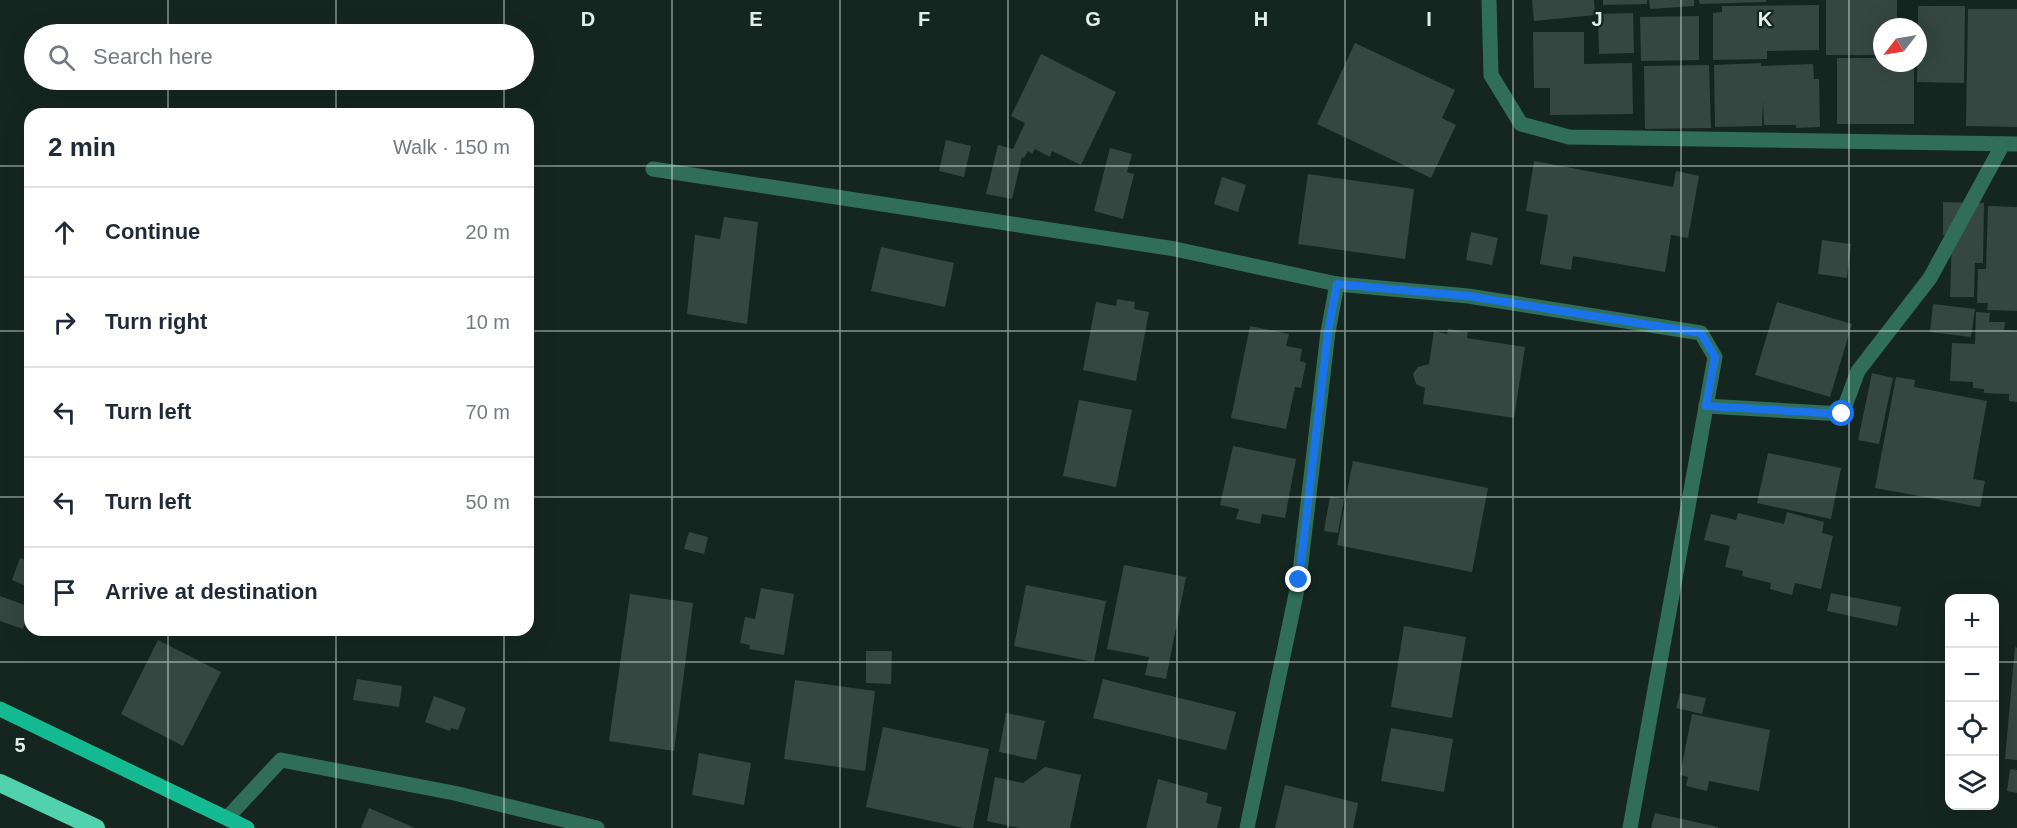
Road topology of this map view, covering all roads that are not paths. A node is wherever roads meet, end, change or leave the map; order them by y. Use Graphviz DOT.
graph roads {
  1 [pos="1489,0"];
  2 [pos="2010,144"];
  3 [pos="652,169"];
  4 [pos="1337,284"];
  5 [pos="1706,406"];
  6 [pos="0,709"];
  7 [pos="0,783"];
  8 [pos="227,818"];
  9 [pos="96,828"];
  10 [pos="247,828"];
  11 [pos="597,828"];
  12 [pos="1247,828"];
  13 [pos="1630,828"];
  1 -- 2 [label="street"];
  2 -- 5 [label="street"];
  3 -- 4 [label="street"];
  4 -- 5 [label="street"];
  4 -- 12 [label="street"];
  5 -- 13 [label="street"];
  6 -- 8 [label="main road"];
  7 -- 9 [label="highway"];
  8 -- 10 [label="main road"];
  8 -- 11 [label="street"];
}
